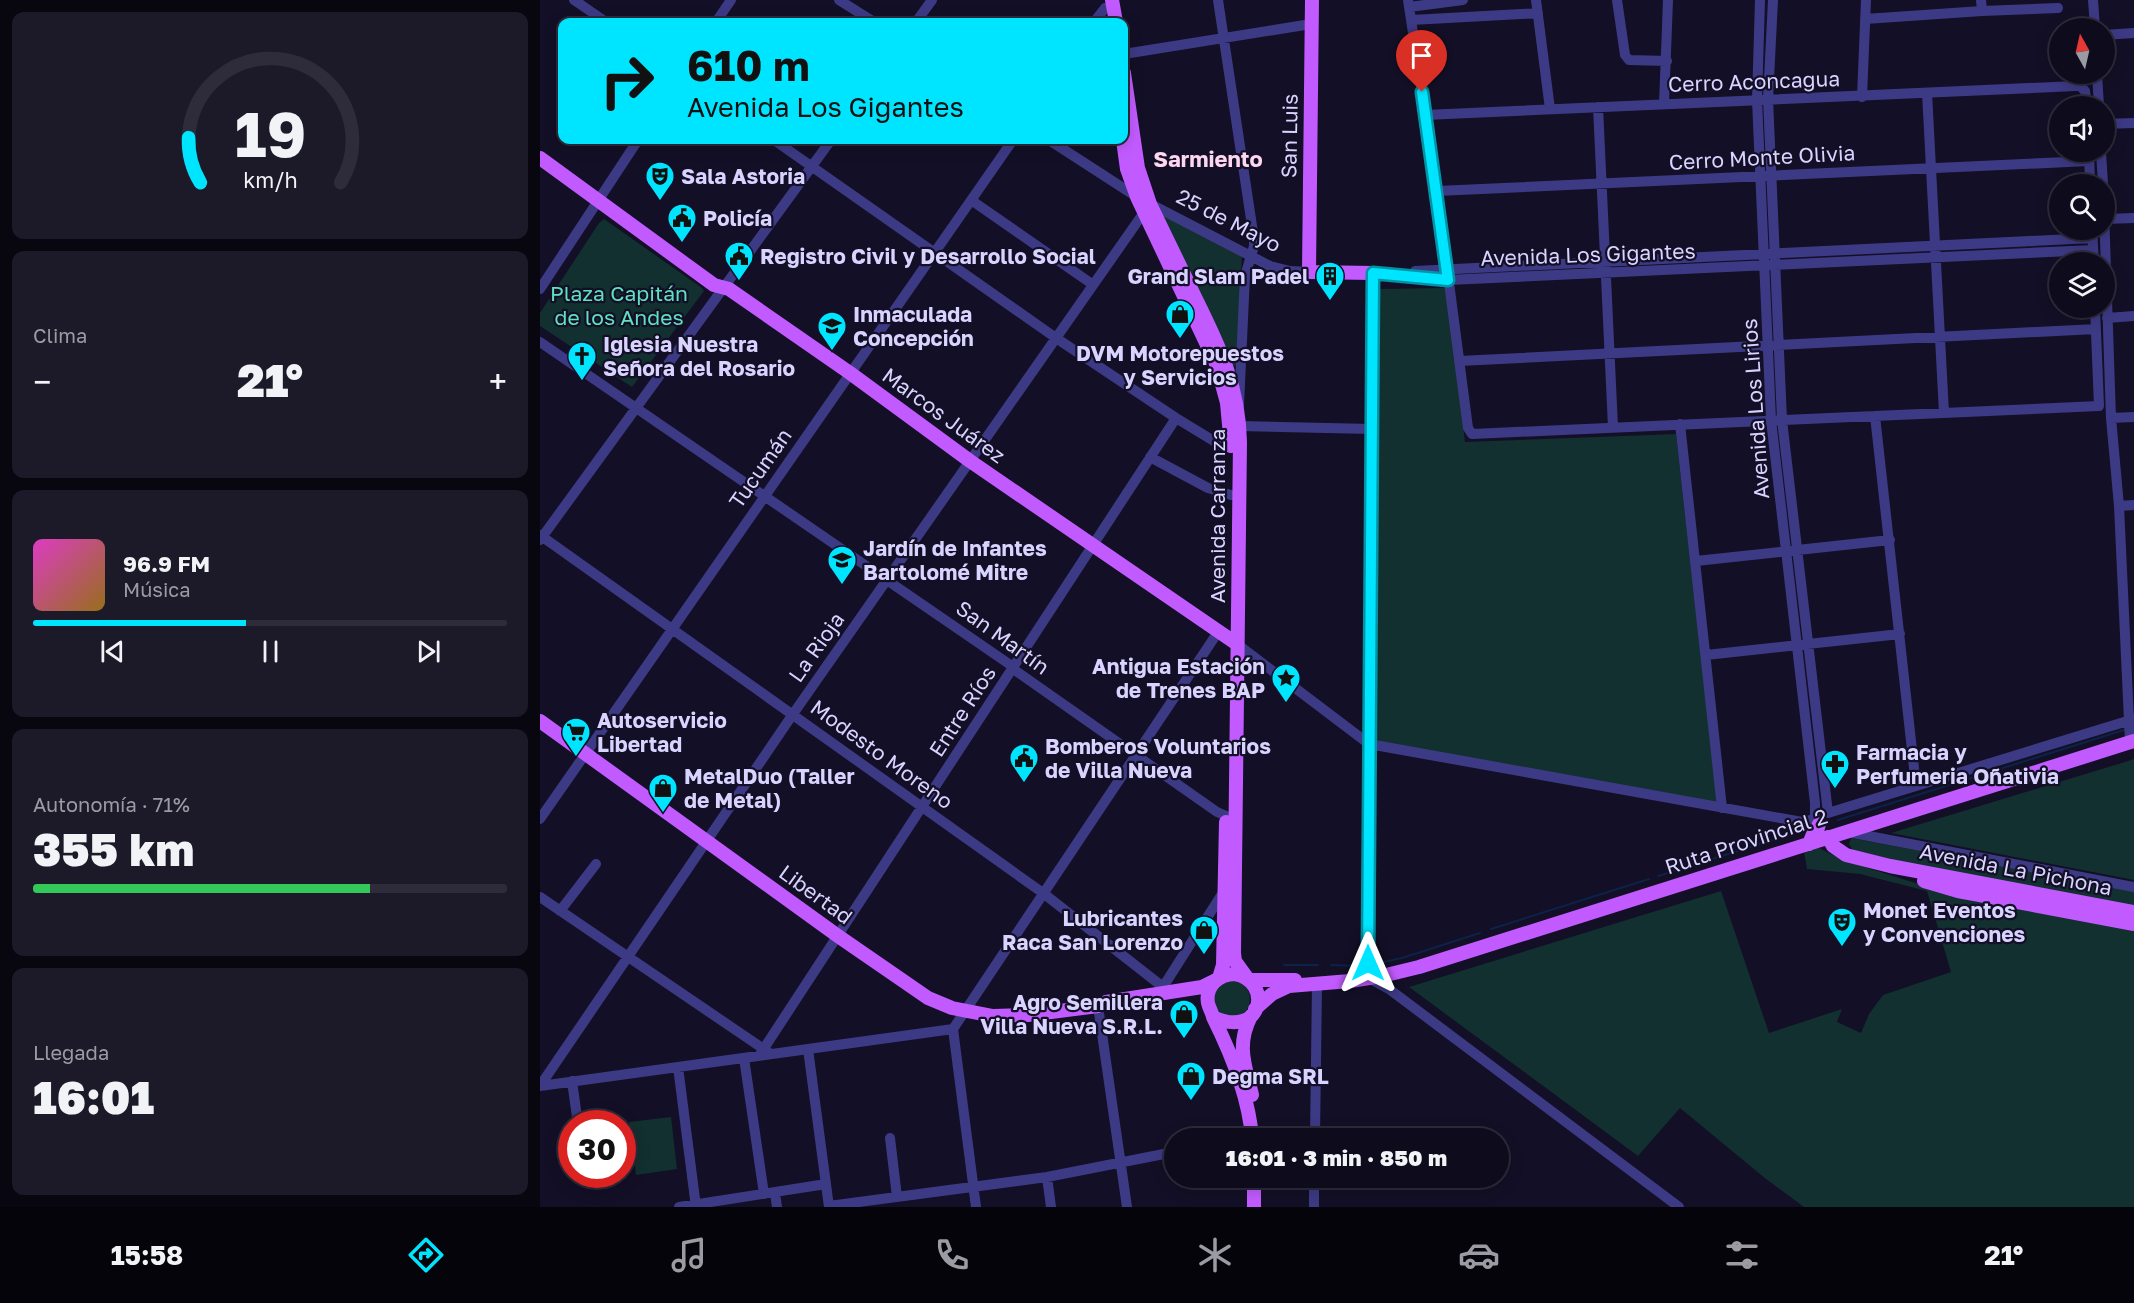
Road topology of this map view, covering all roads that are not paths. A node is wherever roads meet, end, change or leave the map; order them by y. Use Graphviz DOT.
graph roads {
  1 [pos="574,0"];
  2 [pos="731,0"];
  3 [pos="839,0"];
  4 [pos="932,0"];
  5 [pos="1218,0"];
  6 [pos="1312,0"];
  7 [pos="1462,0"];
  8 [pos="1536,0"];
  9 [pos="1617,0"];
  10 [pos="1668,0"];
  11 [pos="1760,0"];
  12 [pos="1773,0"];
  13 [pos="1866,0"];
  14 [pos="2093,0"];
  15 [pos="1107,3"];
  16 [pos="1409,4"];
  17 [pos="1981,5"];
  18 [pos="2058,8"];
  19 [pos="1538,13"];
  20 [pos="600,18"];
  21 [pos="719,18"];
  22 [pos="868,18"];
  23 [pos="919,18"];
  24 [pos="1097,18"];
  25 [pos="1114,18"];
  26 [pos="2094,18"];
  27 [pos="1865,19"];
  28 [pos="1411,20"];
  29 [pos="1311,24"];
  30 [pos="2134,33"];
  31 [pos="2115,34"];
  32 [pos="1224,37"];
  33 [pos="1128,53"];
  34 [pos="1667,61"];
  35 [pos="1927,93"];
  36 [pos="2085,96"];
  37 [pos="1862,97"];
  38 [pos="1768,99"];
  39 [pos="1128,100"];
  40 [pos="1757,100"];
  41 [pos="1665,104"];
  42 [pos="1598,107"];
  43 [pos="1550,109"];
  44 [pos="1425,115"];
  45 [pos="2134,123"];
  46 [pos="2115,124"];
  47 [pos="635,144"];
  48 [pos="780,144"];
  49 [pos="828,144"];
  50 [pos="1010,144"];
  51 [pos="1055,144"];
  52 [pos="1124,144"];
  53 [pos="540,158"];
  54 [pos="2049,159"];
  55 [pos="812,166"];
  56 [pos="1932,169"];
  57 [pos="1767,176"];
  58 [pos="1602,184"];
  59 [pos="1437,191"];
  60 [pos="1137,197"];
  61 [pos="599,200"];
  62 [pos="971,200"];
  63 [pos="1147,209"];
  64 [pos="619,214"];
  65 [pos="2134,218"];
  66 [pos="2115,219"];
  67 [pos="584,221"];
  68 [pos="2106,240"];
  69 [pos="2093,241"];
  70 [pos="2106,244"];
  71 [pos="935,252"];
  72 [pos="1936,252"];
  73 [pos="2106,252"];
  74 [pos="1251,256"];
  75 [pos="1771,260"];
  76 [pos="1606,268"];
  77 [pos="1309,272"];
  78 [pos="1373,273"];
  79 [pos="1448,275"];
  80 [pos="1092,284"];
  81 [pos="722,287"];
  82 [pos="540,289"];
  83 [pos="2134,316"];
  84 [pos="2115,317"];
  85 [pos="2095,318"];
  86 [pos="2108,318"];
  87 [pos="2096,329"];
  88 [pos="1940,337"];
  89 [pos="1056,338"];
  90 [pos="540,342"];
  91 [pos="1774,345"];
  92 [pos="1609,353"];
  93 [pos="1459,361"];
  94 [pos="850,373"];
  95 [pos="635,407"];
  96 [pos="1944,412"];
  97 [pos="1875,416"];
  98 [pos="2134,417"];
  99 [pos="1176,418"];
  100 [pos="2111,418"];
  101 [pos="1777,420"];
  102 [pos="1239,422"];
  103 [pos="1680,424"];
  104 [pos="1613,427"];
  105 [pos="1372,429"];
  106 [pos="1235,444"];
  107 [pos="1150,458"];
  108 [pos="970,461"];
  109 [pos="1230,495"];
  110 [pos="764,497"];
  111 [pos="2134,505"];
  112 [pos="2119,506"];
  113 [pos="541,537"];
  114 [pos="1890,540"];
  115 [pos="1094,546"];
  116 [pos="1792,550"];
  117 [pos="1696,561"];
  118 [pos="887,580"];
  119 [pos="2129,600"];
  120 [pos="673,629"];
  121 [pos="1900,634"];
  122 [pos="1228,639"];
  123 [pos="1803,645"];
  124 [pos="1706,655"];
  125 [pos="1014,668"];
  126 [pos="793,714"];
  127 [pos="2132,720"];
  128 [pos="540,721"];
  129 [pos="2132,742"];
  130 [pos="1369,744"];
  131 [pos="586,754"];
  132 [pos="1136,755"];
  133 [pos="1916,786"];
  134 [pos="922,808"];
  135 [pos="1722,808"];
  136 [pos="1231,818"];
  137 [pos="1821,818"];
  138 [pos="540,819"];
  139 [pos="1845,831"];
  140 [pos="1828,837"];
  141 [pos="707,841"];
  142 [pos="1809,844"];
  143 [pos="596,864"];
  144 [pos="1890,866"];
  145 [pos="2134,887"];
  146 [pos="1225,890"];
  147 [pos="1043,892"];
  148 [pos="540,897"];
  149 [pos="560,911"];
  150 [pos="2134,912"];
  151 [pos="2134,924"];
  152 [pos="838,936"];
  153 [pos="626,957"];
  154 [pos="1369,978"];
  155 [pos="1217,979"];
  156 [pos="1249,979"];
  157 [pos="1317,984"];
  158 [pos="1163,989"];
  159 [pos="1098,1005"];
  160 [pos="966,1011"];
  161 [pos="1253,1013"];
  162 [pos="1212,1015"];
  163 [pos="953,1029"];
  164 [pos="808,1049"];
  165 [pos="764,1053"];
  166 [pos="744,1058"];
  167 [pos="678,1067"];
  168 [pos="541,1081"];
  169 [pos="572,1082"];
  170 [pos="576,1110"];
  171 [pos="1251,1128"];
  172 [pos="1259,1128"];
  173 [pos="1315,1128"];
  174 [pos="890,1138"];
  175 [pos="1164,1154"];
  176 [pos="1121,1161"];
  177 [pos="1047,1177"];
  178 [pos="826,1184"];
  179 [pos="973,1186"];
  180 [pos="1254,1188"];
  181 [pos="1262,1188"];
  182 [pos="1314,1188"];
  183 [pos="770,1193"];
  184 [pos="897,1197"];
  185 [pos="696,1206"];
  186 [pos="829,1206"];
  187 [pos="679,1207"];
  188 [pos="777,1207"];
  189 [pos="976,1207"];
  190 [pos="1051,1207"];
  191 [pos="1127,1207"];
  192 [pos="1254,1207"];
  193 [pos="1262,1207"];
  194 [pos="1314,1207"];
  195 [pos="1679,1207"];
  1 -- 20 [label="street"];
  2 -- 21 [label="street"];
  3 -- 22 [label="street"];
  4 -- 23 [label="street"];
  5 -- 32 [label="street"];
  6 -- 29 [label="main road, San Luis"];
  7 -- 16 [label="street"];
  8 -- 19 [label="street"];
  9 -- 34 [label="street"];
  10 -- 34 [label="street"];
  11 -- 40 [label="street, Avenida Los Lirios"];
  12 -- 38 [label="street, Avenida Los Lirios"];
  13 -- 27 [label="street"];
  14 -- 26 [label="street"];
  15 -- 24 [label="street"];
  15 -- 25 [label="main road"];
  16 -- 28 [label="street"];
  17 -- 18 [label="street"];
  17 -- 27 [label="street"];
  19 -- 28 [label="street"];
  19 -- 43 [label="street"];
  27 -- 37 [label="street"];
  28 -- 44 [label="street"];
  29 -- 32 [label="street"];
  29 -- 77 [label="main road, San Luis"];
  30 -- 31 [label="street"];
  32 -- 33 [label="street"];
  32 -- 74 [label="street"];
  34 -- 41 [label="street"];
  35 -- 36 [label="street, Cerro Aconcagua"];
  35 -- 37 [label="street, Cerro Aconcagua"];
  35 -- 56 [label="street"];
  37 -- 38 [label="street, Cerro Aconcagua"];
  38 -- 40 [label="street, Cerro Aconcagua"];
  38 -- 57 [label="street, Avenida Los Lirios"];
  39 -- 63 [label="main road, Avenida Carranza"];
  40 -- 41 [label="street, Cerro Aconcagua"];
  40 -- 57 [label="street, Avenida Los Lirios"];
  41 -- 42 [label="street, Cerro Aconcagua"];
  42 -- 43 [label="street, Cerro Aconcagua"];
  42 -- 58 [label="street"];
  43 -- 44 [label="street, Cerro Aconcagua"];
  44 -- 59 [label="street"];
  45 -- 46 [label="street"];
  47 -- 61 [label="street"];
  48 -- 55 [label="street"];
  49 -- 55 [label="street"];
  50 -- 62 [label="street, Tucumán"];
  51 -- 60 [label="street"];
  52 -- 60 [label="main road, Avenida Carranza"];
  53 -- 61 [label="main road, Marcos Juárez"];
  54 -- 56 [label="street, Cerro Monte Olivia"];
  55 -- 71 [label="street"];
  55 -- 81 [label="street"];
  56 -- 57 [label="street, Cerro Monte Olivia"];
  56 -- 72 [label="street"];
  57 -- 58 [label="street, Cerro Monte Olivia"];
  57 -- 75 [label="street, Avenida Los Lirios"];
  58 -- 59 [label="street, Cerro Monte Olivia"];
  58 -- 76 [label="street"];
  59 -- 79 [label="street"];
  60 -- 63 [label="main road, Avenida Carranza"];
  61 -- 64 [label="main road, Marcos Juárez"];
  61 -- 67 [label="street"];
  62 -- 71 [label="street, Tucumán"];
  62 -- 80 [label="street"];
  63 -- 74 [label="street, 25 de Mayo"];
  63 -- 80 [label="street, La Rioja"];
  63 -- 102 [label="main road, Avenida Carranza"];
  63 -- 106 [label="main road, Avenida Carranza"];
  64 -- 67 [label="street"];
  64 -- 81 [label="main road, Marcos Juárez"];
  65 -- 66 [label="street"];
  67 -- 82 [label="street"];
  68 -- 70 [label="street"];
  69 -- 70 [label="street"];
  69 -- 72 [label="street, Avenida Los Gigantes"];
  70 -- 73 [label="street"];
  71 -- 89 [label="street"];
  71 -- 94 [label="street, Tucumán"];
  72 -- 75 [label="street, Avenida Los Gigantes"];
  72 -- 88 [label="street"];
  74 -- 77 [label="street, 25 de Mayo"];
  74 -- 102 [label="street"];
  75 -- 76 [label="street, Avenida Los Gigantes"];
  75 -- 91 [label="street, Avenida Los Lirios"];
  76 -- 79 [label="street, Avenida Los Gigantes"];
  76 -- 92 [label="street"];
  77 -- 78 [label="main road, 25 de Mayo"];
  78 -- 79 [label="street, Avenida Los Gigantes"];
  78 -- 105 [label="street"];
  79 -- 93 [label="street"];
  80 -- 89 [label="street, La Rioja"];
  81 -- 94 [label="main road, Marcos Juárez"];
  81 -- 95 [label="street"];
  83 -- 84 [label="street"];
  85 -- 87 [label="street"];
  86 -- 100 [label="street"];
  87 -- 88 [label="street"];
  87 -- 96 [label="street"];
  88 -- 91 [label="street"];
  88 -- 96 [label="street"];
  89 -- 99 [label="street"];
  89 -- 108 [label="street, La Rioja"];
  90 -- 95 [label="street, San Martín"];
  91 -- 92 [label="street"];
  91 -- 101 [label="street, Avenida Los Lirios"];
  92 -- 93 [label="street"];
  92 -- 104 [label="street"];
  93 -- 104 [label="street"];
  94 -- 108 [label="main road, Marcos Juárez"];
  94 -- 110 [label="street, Tucumán"];
  95 -- 110 [label="street, San Martín"];
  95 -- 113 [label="street"];
  96 -- 97 [label="street"];
  97 -- 101 [label="street"];
  97 -- 114 [label="street"];
  98 -- 100 [label="street"];
  99 -- 106 [label="street"];
  99 -- 107 [label="street, Entre Ríos"];
  100 -- 112 [label="street"];
  101 -- 103 [label="street"];
  101 -- 116 [label="street, Avenida Los Lirios"];
  102 -- 105 [label="street"];
  102 -- 106 [label="main road, Avenida Carranza"];
  103 -- 104 [label="street"];
  103 -- 117 [label="street"];
  105 -- 130 [label="street"];
  106 -- 109 [label="main road, Avenida Carranza"];
  106 -- 122 [label="main road, Avenida Carranza"];
  107 -- 109 [label="street"];
  107 -- 115 [label="street, Entre Ríos"];
  108 -- 115 [label="main road, Marcos Juárez"];
  108 -- 118 [label="street, La Rioja"];
  109 -- 122 [label="main road, Avenida Carranza"];
  110 -- 118 [label="street, San Martín"];
  110 -- 120 [label="street, Tucumán"];
  111 -- 112 [label="street"];
  112 -- 119 [label="street"];
  113 -- 120 [label="street, Modesto Moreno"];
  114 -- 116 [label="street"];
  114 -- 121 [label="street"];
  115 -- 122 [label="main road, Marcos Juárez"];
  115 -- 125 [label="street, Entre Ríos"];
  116 -- 117 [label="street"];
  116 -- 123 [label="street, Avenida Los Lirios"];
  117 -- 124 [label="street"];
  118 -- 125 [label="street, San Martín"];
  118 -- 126 [label="street, La Rioja"];
  119 -- 127 [label="street"];
  120 -- 126 [label="street, Modesto Moreno"];
  120 -- 131 [label="street, Tucumán"];
  121 -- 123 [label="street"];
  121 -- 133 [label="street"];
  122 -- 130 [label="street"];
  122 -- 132 [label="street"];
  122 -- 136 [label="main road, Avenida Carranza"];
  123 -- 124 [label="street"];
  123 -- 137 [label="street, Avenida Los Lirios"];
  124 -- 135 [label="street"];
  125 -- 132 [label="street, San Martín"];
  125 -- 134 [label="street, Entre Ríos"];
  126 -- 134 [label="street, Modesto Moreno"];
  126 -- 141 [label="street, La Rioja"];
  127 -- 129 [label="street"];
  127 -- 133 [label="street"];
  128 -- 131 [label="main road, Libertad"];
  129 -- 139 [label="main road, Ruta Provincial 2"];
  130 -- 135 [label="street"];
  130 -- 154 [label="street"];
  131 -- 138 [label="street, Tucumán"];
  131 -- 141 [label="main road, Libertad"];
  132 -- 136 [label="street, San Martín"];
  132 -- 147 [label="street"];
  133 -- 137 [label="street"];
  134 -- 147 [label="street, Modesto Moreno"];
  134 -- 152 [label="street, Entre Ríos"];
  135 -- 137 [label="street"];
  136 -- 146 [label="main road, Avenida Carranza"];
  136 -- 156 [label="main road, Avenida Carranza"];
  137 -- 139 [label="main road"];
  137 -- 142 [label="main road"];
  139 -- 140 [label="main road, Ruta Provincial 2"];
  139 -- 145 [label="street"];
  140 -- 142 [label="main road, Ruta Provincial 2"];
  140 -- 144 [label="main road, Avenida La Pichona"];
  141 -- 152 [label="main road, Libertad"];
  141 -- 153 [label="street, La Rioja"];
  142 -- 154 [label="main road, Ruta Provincial 2"];
  143 -- 149 [label="street"];
  144 -- 150 [label="main road, Avenida La Pichona"];
  144 -- 151 [label="main road, Avenida La Pichona"];
  146 -- 155 [label="main road, Avenida Carranza"];
  146 -- 158 [label="street"];
  147 -- 158 [label="street, Modesto Moreno"];
  147 -- 160 [label="street"];
  148 -- 149 [label="street"];
  149 -- 153 [label="street"];
  152 -- 160 [label="main road, Libertad"];
  152 -- 165 [label="street, Entre Ríos"];
  153 -- 165 [label="street"];
  153 -- 168 [label="street, La Rioja"];
  154 -- 156 [label="main road"];
  154 -- 157 [label="main road"];
  154 -- 195 [label="street"];
  155 -- 156 [label="main road"];
  155 -- 158 [label="main road, Libertad"];
  155 -- 162 [label="main road"];
  156 -- 161 [label="main road"];
  157 -- 161 [label="main road"];
  157 -- 173 [label="street"];
  158 -- 159 [label="main road, Libertad"];
  159 -- 160 [label="main road, Libertad"];
  159 -- 162 [label="main road, Libertad"];
  159 -- 176 [label="street"];
  160 -- 163 [label="street"];
  161 -- 162 [label="main road"];
  161 -- 172 [label="main road"];
  162 -- 171 [label="main road"];
  163 -- 164 [label="street"];
  163 -- 179 [label="street"];
  164 -- 165 [label="street"];
  164 -- 178 [label="street"];
  165 -- 166 [label="street"];
  166 -- 167 [label="street"];
  166 -- 183 [label="street"];
  167 -- 169 [label="street"];
  167 -- 185 [label="street"];
  168 -- 169 [label="street"];
  169 -- 170 [label="street"];
  174 -- 184 [label="street"];
  175 -- 176 [label="street"];
  176 -- 177 [label="street"];
  176 -- 191 [label="street"];
  177 -- 179 [label="street"];
  177 -- 190 [label="street"];
  178 -- 183 [label="street"];
  178 -- 186 [label="street"];
  179 -- 184 [label="street"];
  179 -- 189 [label="street"];
  180 -- 192 [label="main road"];
  181 -- 193 [label="main road"];
  182 -- 194 [label="street"];
  183 -- 185 [label="street"];
  183 -- 188 [label="street"];
  184 -- 186 [label="street"];
  185 -- 187 [label="street"];
}
